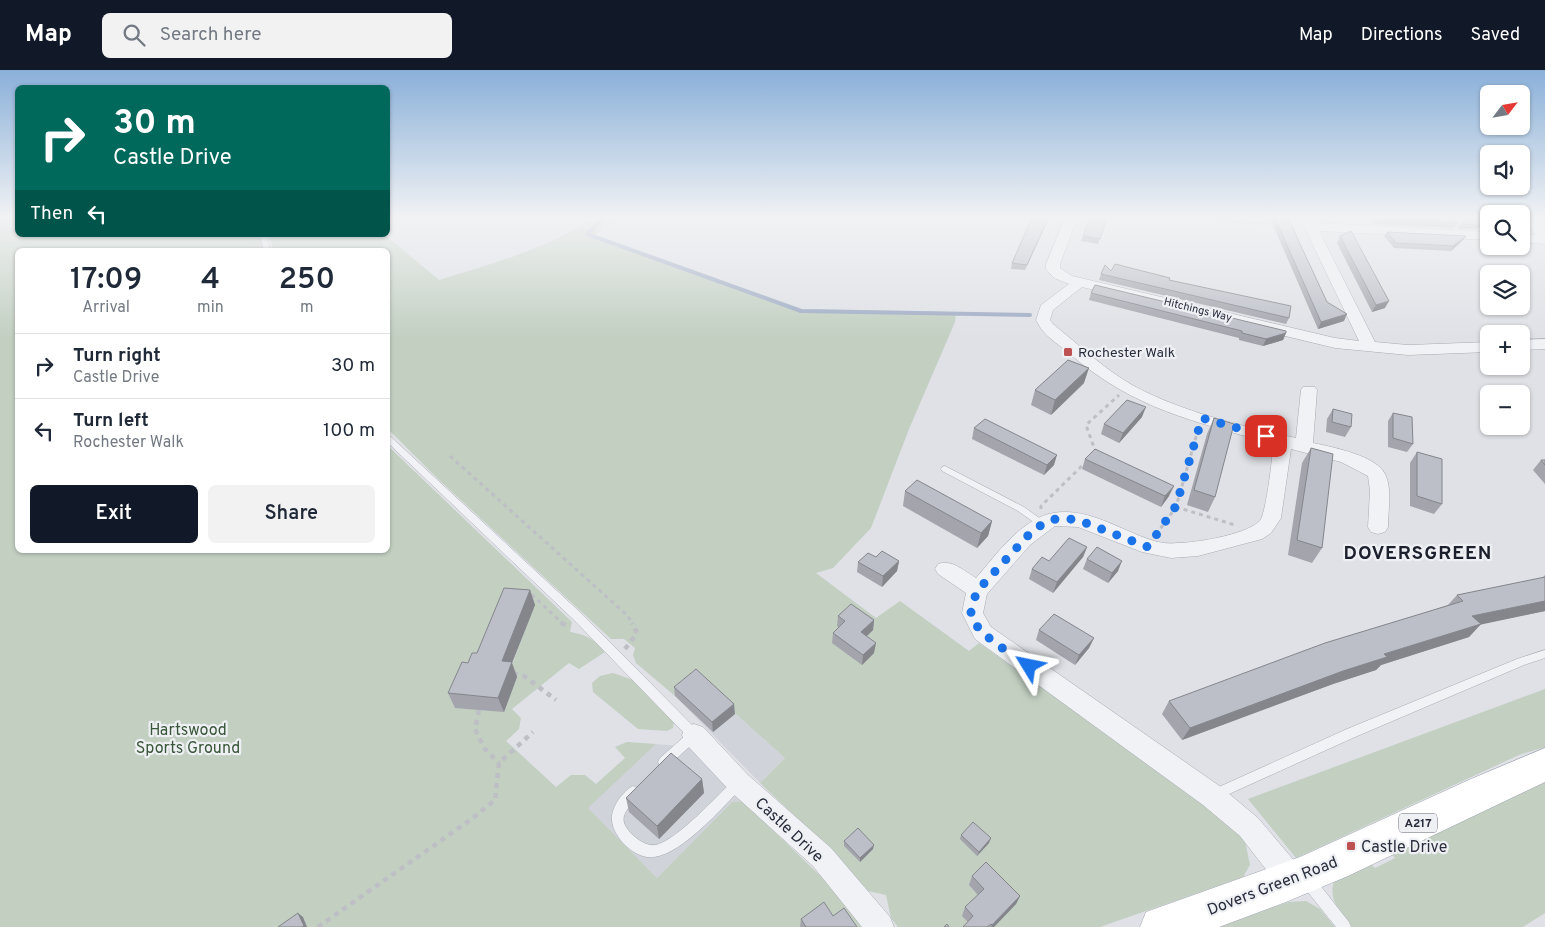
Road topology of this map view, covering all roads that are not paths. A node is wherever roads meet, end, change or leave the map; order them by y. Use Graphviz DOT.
graph roads {
  1 [pos="1055,258"];
  2 [pos="1325,258"];
  3 [pos="1078,282"];
  4 [pos="1545,344"];
  5 [pos="1530,345"];
  6 [pos="1370,347"];
  7 [pos="1480,347"];
  8 [pos="1309,390"];
  9 [pos="390,440"];
  10 [pos="1282,441"];
  11 [pos="1304,446"];
  12 [pos="945,469"];
  13 [pos="1042,524"];
  14 [pos="1378,527"];
  15 [pos="945,569"];
  16 [pos="978,590"];
  17 [pos="1545,654"];
  18 [pos="694,735"];
  19 [pos="1545,765"];
  20 [pos="656,769"];
  21 [pos="642,783"];
  22 [pos="740,783"];
  23 [pos="1212,796"];
  24 [pos="1297,877"];
  25 [pos="880,927"];
  26 [pos="1161,927"];
  27 [pos="1344,927"];
  1 -- 3 [label="street, Hitchings Way"];
  2 -- 6 [label="street"];
  3 -- 6 [label="street, Hitchings Way"];
  3 -- 10 [label="street"];
  4 -- 5 [label="street"];
  6 -- 7 [label="street, Hitchings Way"];
  8 -- 11 [label="street"];
  9 -- 18 [label="lane"];
  10 -- 11 [label="street"];
  10 -- 13 [label="street"];
  11 -- 14 [label="street"];
  12 -- 13 [label="lane"];
  13 -- 16 [label="street"];
  15 -- 16 [label="street"];
  16 -- 23 [label="street"];
  17 -- 23 [label="lane"];
  18 -- 20 [label="lane"];
  18 -- 22 [label="street, Castle Drive"];
  19 -- 24 [label="main road, Dovers Green Road / A217"];
  21 -- 22 [label="lane"];
  22 -- 25 [label="street, Castle Drive"];
  23 -- 24 [label="street"];
  24 -- 26 [label="main road, Dovers Green Road / A217"];
  24 -- 27 [label="lane"];
}
